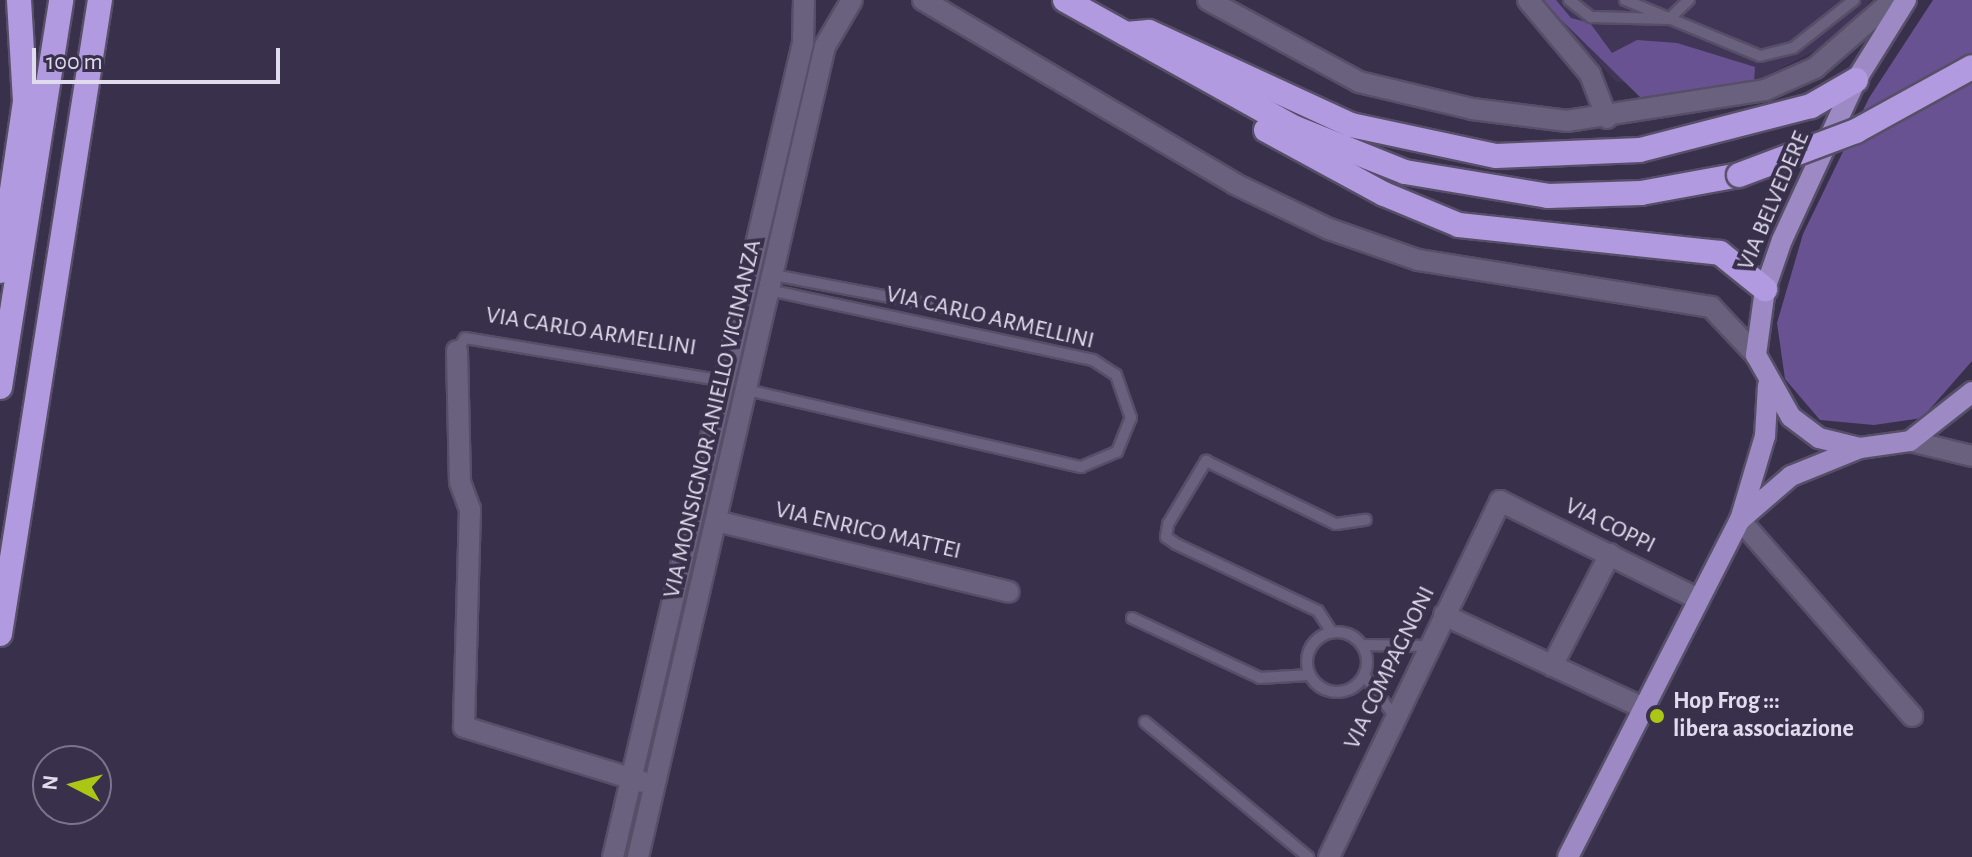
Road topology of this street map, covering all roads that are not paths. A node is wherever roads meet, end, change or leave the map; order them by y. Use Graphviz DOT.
graph roads {
  1 [pos="19,0"];
  2 [pos="61,0"];
  3 [pos="100,0"];
  4 [pos="115,0"];
  5 [pos="804,0"];
  6 [pos="852,0"];
  7 [pos="923,0"];
  8 [pos="1065,0"];
  9 [pos="1208,0"];
  10 [pos="1528,0"];
  11 [pos="1569,0"];
  12 [pos="1625,0"];
  13 [pos="1689,0"];
  14 [pos="1854,0"];
  15 [pos="1893,0"];
  16 [pos="1906,0"];
  17 [pos="1669,19"];
  18 [pos="1126,34"];
  19 [pos="1972,67"];
  20 [pos="1856,80"];
  21 [pos="1614,118"];
  22 [pos="0,271"];
  23 [pos="57,277"];
  24 [pos="772,283"];
  25 [pos="1765,289"];
  26 [pos="947,308"];
  27 [pos="457,351"];
  28 [pos="1756,355"];
  29 [pos="725,381"];
  30 [pos="1768,386"];
  31 [pos="0,387"];
  32 [pos="747,390"];
  33 [pos="1972,392"];
  34 [pos="1910,441"];
  35 [pos="1860,448"];
  36 [pos="1972,456"];
  37 [pos="1500,501"];
  38 [pos="1366,520"];
  39 [pos="1740,520"];
  40 [pos="716,521"];
  41 [pos="1610,554"];
  42 [pos="1009,592"];
  43 [pos="1698,599"];
  44 [pos="1444,615"];
  45 [pos="1132,618"];
  46 [pos="1331,631"];
  47 [pos="0,634"];
  48 [pos="1362,645"];
  49 [pos="1430,646"];
  50 [pos="1552,666"];
  51 [pos="1309,675"];
  52 [pos="1364,675"];
  53 [pos="1639,706"];
  54 [pos="1912,716"];
  55 [pos="1395,717"];
  56 [pos="1145,722"];
  57 [pos="631,778"];
  58 [pos="655,785"];
  59 [pos="613,857"];
  60 [pos="638,857"];
  61 [pos="1308,857"];
  62 [pos="1329,857"];
  63 [pos="1568,857"];
  1 -- 22 [label="highway"];
  2 -- 31 [label="highway"];
  3 -- 23 [label="highway"];
  4 -- 23 [label="highway"];
  5 -- 29 [label="street, VIA MONSIGNOR ANIELLO VICINANZA"];
  6 -- 24 [label="street, VIA MONSIGNOR ANIELLO VICINANZA"];
  7 -- 28 [label="street"];
  8 -- 18 [label="highway"];
  9 -- 21 [label="street"];
  10 -- 21 [label="street"];
  11 -- 17 [label="lane"];
  12 -- 17 [label="lane"];
  13 -- 17 [label="lane"];
  14 -- 17 [label="lane"];
  15 -- 21 [label="street"];
  16 -- 20 [label="main road, VIA BELVEDERE"];
  18 -- 19 [label="highway, bridge"];
  18 -- 20 [label="highway"];
  18 -- 25 [label="highway"];
  20 -- 25 [label="main road, VIA BELVEDERE"];
  23 -- 47 [label="highway"];
  24 -- 26 [label="lane"];
  24 -- 32 [label="street, VIA MONSIGNOR ANIELLO VICINANZA"];
  24 -- 32 [label="lane, VIA CARLO ARMELLINI"];
  25 -- 28 [label="main road, VIA BELVEDERE"];
  27 -- 29 [label="lane, VIA CARLO ARMELLINI"];
  27 -- 57 [label="street, VIA CARLO ARMELLINI"];
  28 -- 30 [label="main road, VIA BELVEDERE"];
  29 -- 57 [label="street, VIA MONSIGNOR ANIELLO VICINANZA"];
  30 -- 35 [label="main road, VIA BELVEDERE"];
  30 -- 39 [label="main road"];
  32 -- 40 [label="street, VIA MONSIGNOR ANIELLO VICINANZA"];
  33 -- 34 [label="main road"];
  34 -- 35 [label="main road, VIA BELVEDERE"];
  34 -- 36 [label="street"];
  35 -- 39 [label="main road"];
  37 -- 41 [label="street, VIA COPPI"];
  37 -- 44 [label="street, VIA COMPAGNONI"];
  38 -- 46 [label="lane"];
  39 -- 43 [label="main road"];
  39 -- 54 [label="street"];
  40 -- 42 [label="street, VIA ENRICO MATTEI"];
  40 -- 58 [label="street, VIA MONSIGNOR ANIELLO VICINANZA"];
  41 -- 43 [label="street, VIA COPPI"];
  41 -- 50 [label="street"];
  43 -- 53 [label="main road"];
  44 -- 49 [label="street, VIA COMPAGNONI"];
  44 -- 50 [label="street"];
  45 -- 51 [label="lane"];
  46 -- 48 [label="lane"];
  46 -- 51 [label="lane"];
  48 -- 49 [label="lane"];
  48 -- 52 [label="lane"];
  49 -- 55 [label="street, VIA COMPAGNONI"];
  50 -- 53 [label="street"];
  51 -- 52 [label="lane"];
  52 -- 55 [label="lane"];
  53 -- 63 [label="main road"];
  55 -- 62 [label="street, VIA COMPAGNONI"];
  56 -- 61 [label="lane"];
  57 -- 58 [label="street, VIA CARLO ARMELLINI"];
  57 -- 59 [label="street, VIA MONSIGNOR ANIELLO VICINANZA"];
  58 -- 60 [label="street, VIA MONSIGNOR ANIELLO VICINANZA"];
}
